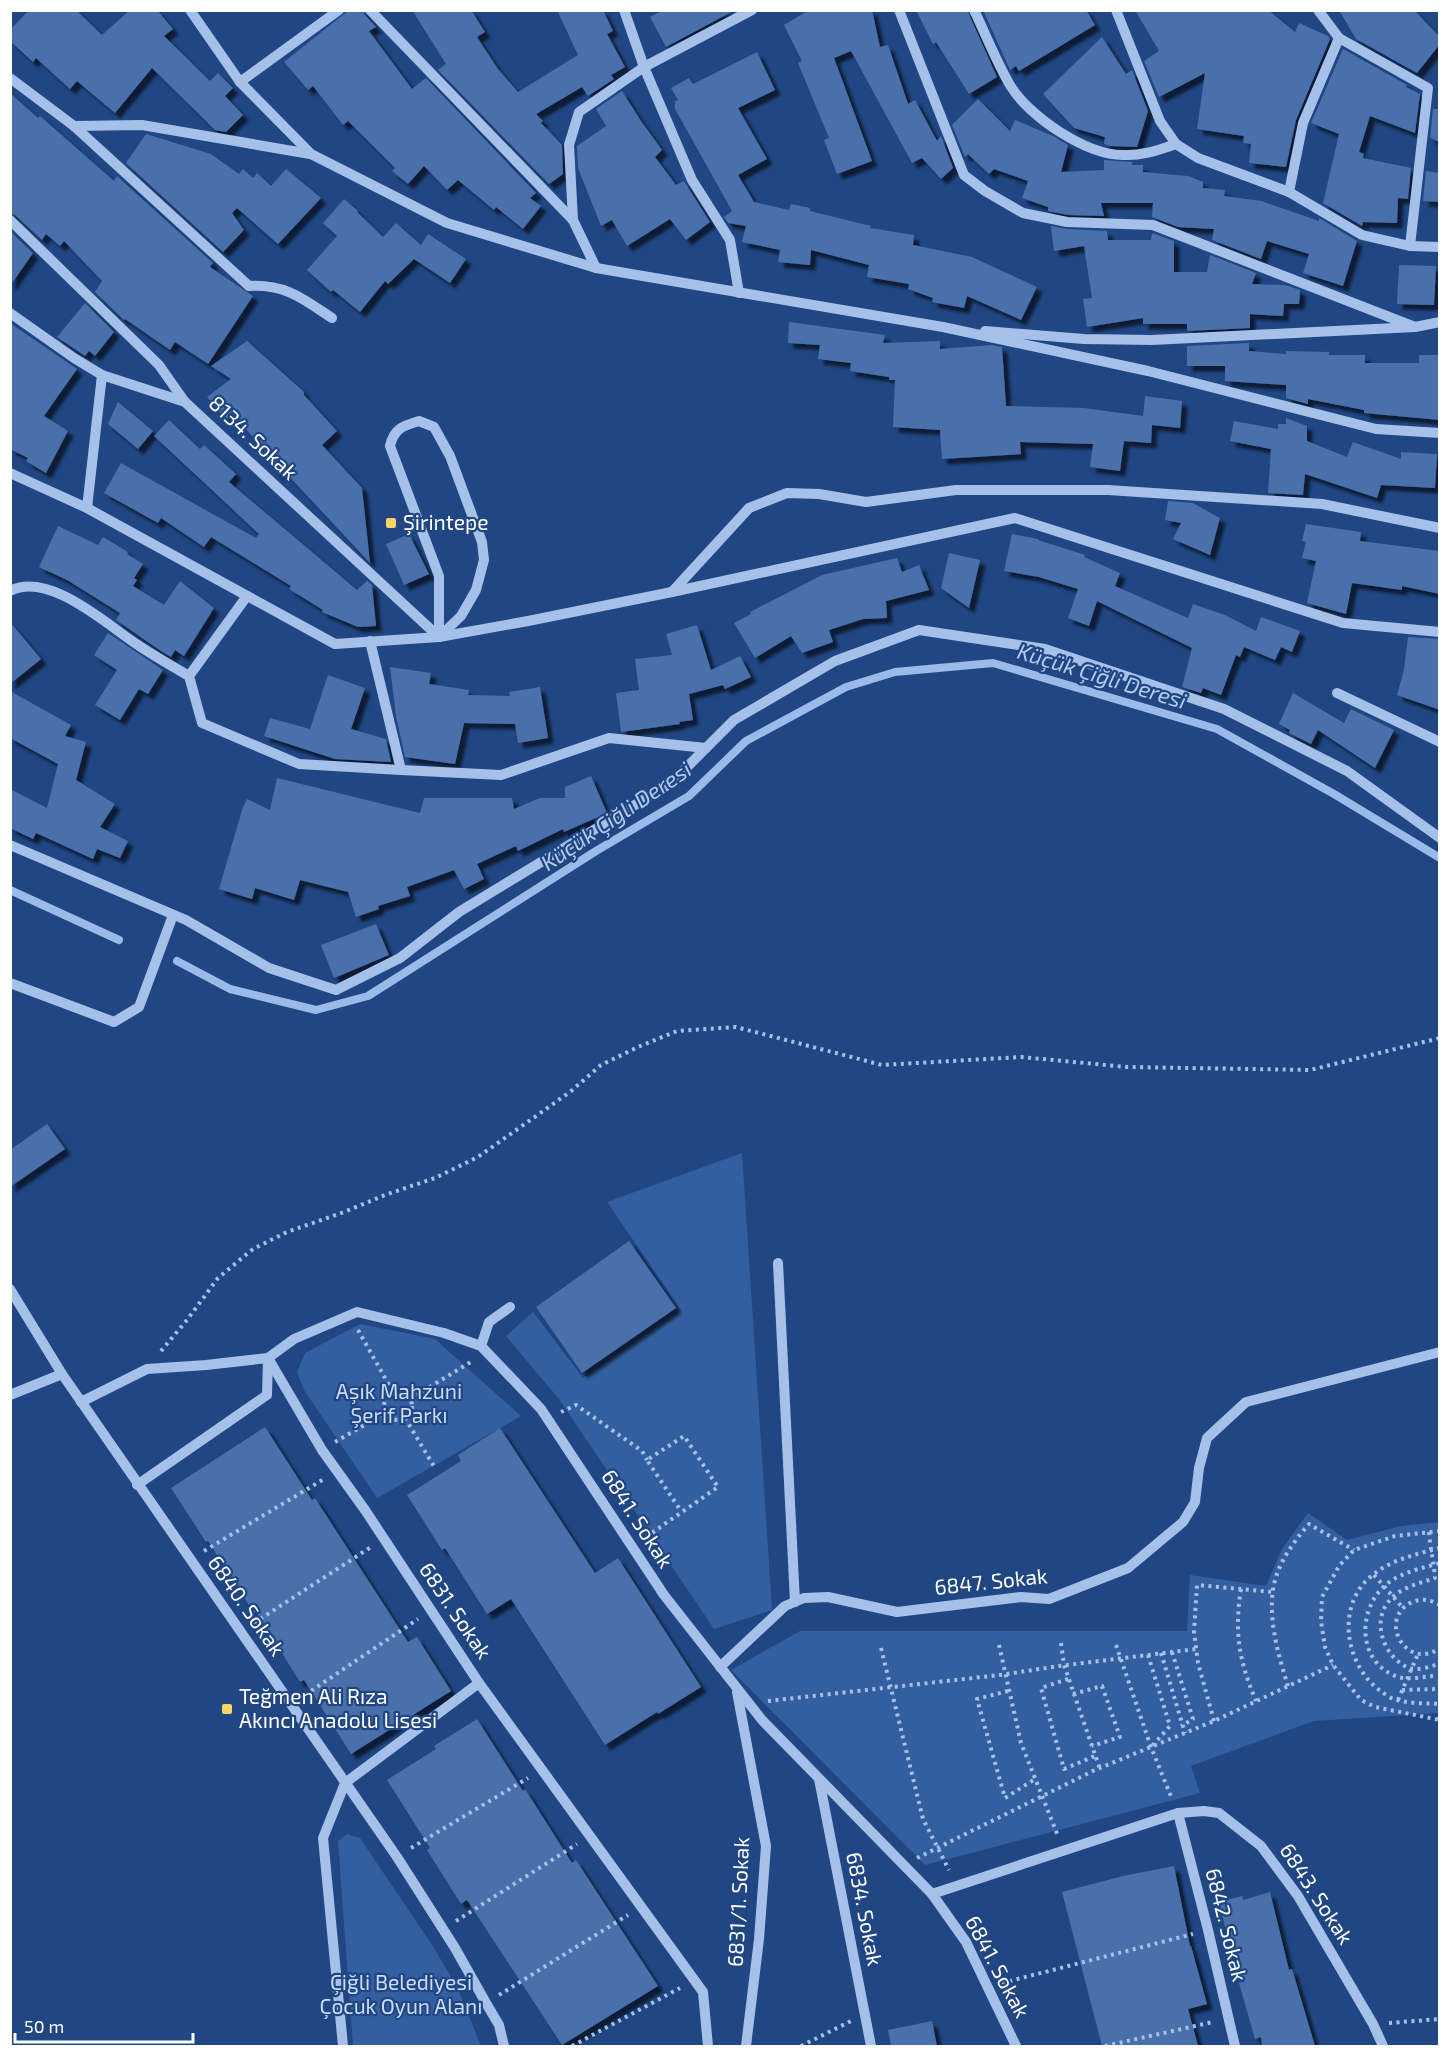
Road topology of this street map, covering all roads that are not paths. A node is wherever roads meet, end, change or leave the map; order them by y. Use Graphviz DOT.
graph roads {
  1 [pos="190,10"];
  2 [pos="339,10"];
  3 [pos="370,10"];
  4 [pos="624,10"];
  5 [pos="752,10"];
  6 [pos="899,10"];
  7 [pos="974,10"];
  8 [pos="1116,10"];
  9 [pos="1318,10"];
  10 [pos="1339,38"];
  11 [pos="644,67"];
  12 [pos="10,78"];
  13 [pos="240,82"];
  14 [pos="74,126"];
  15 [pos="1176,144"];
  16 [pos="311,154"];
  17 [pos="1289,192"];
  18 [pos="10,220"];
  19 [pos="573,220"];
  20 [pos="1410,246"];
  21 [pos="1440,247"];
  22 [pos="596,268"];
  23 [pos="739,293"];
  24 [pos="10,313"];
  25 [pos="332,318"];
  26 [pos="1440,322"];
  27 [pos="943,327"];
  28 [pos="1415,327"];
  29 [pos="102,375"];
  30 [pos="185,402"];
  31 [pos="1440,433"];
  32 [pos="10,473"];
  33 [pos="87,508"];
  34 [pos="1440,528"];
  35 [pos="10,591"];
  36 [pos="672,592"];
  37 [pos="247,596"];
  38 [pos="1440,632"];
  39 [pos="439,637"];
  40 [pos="370,641"];
  41 [pos="189,676"];
  42 [pos="1337,693"];
  43 [pos="1440,742"];
  44 [pos="706,748"];
  45 [pos="401,770"];
  46 [pos="1440,838"];
  47 [pos="10,845"];
  48 [pos="172,915"];
  49 [pos="10,983"];
  50 [pos="778,1263"];
  51 [pos="10,1289"];
  52 [pos="510,1307"];
  53 [pos="483,1349"];
  54 [pos="1440,1352"];
  55 [pos="268,1358"];
  56 [pos="62,1374"];
  57 [pos="10,1395"];
  58 [pos="81,1402"];
  59 [pos="137,1485"];
  60 [pos="795,1602"];
  61 [pos="720,1667"];
  62 [pos="479,1683"];
  63 [pos="737,1689"];
  64 [pos="819,1779"];
  65 [pos="345,1783"];
  66 [pos="1178,1813"];
  67 [pos="932,1894"];
  68 [pos="343,2046"];
  69 [pos="504,2046"];
  70 [pos="708,2046"];
  71 [pos="746,2046"];
  72 [pos="871,2046"];
  73 [pos="1016,2046"];
  74 [pos="1235,2046"];
  75 [pos="1383,2046"];
  1 -- 13 [label="street"];
  2 -- 13 [label="street"];
  3 -- 19 [label="street"];
  4 -- 11 [label="street"];
  5 -- 11 [label="street"];
  6 -- 28 [label="street"];
  7 -- 15 [label="street"];
  8 -- 15 [label="street"];
  9 -- 10 [label="street"];
  10 -- 17 [label="street"];
  10 -- 20 [label="street"];
  11 -- 19 [label="street"];
  11 -- 23 [label="street"];
  12 -- 14 [label="street"];
  13 -- 16 [label="street"];
  14 -- 16 [label="street"];
  14 -- 25 [label="street"];
  15 -- 17 [label="street"];
  16 -- 22 [label="street"];
  17 -- 20 [label="street"];
  18 -- 30 [label="street"];
  19 -- 22 [label="street"];
  20 -- 21 [label="street"];
  22 -- 23 [label="street"];
  23 -- 27 [label="street"];
  24 -- 29 [label="street, 8134. Sokak"];
  26 -- 28 [label="street"];
  27 -- 28 [label="street"];
  27 -- 31 [label="street"];
  29 -- 30 [label="street, 8134. Sokak"];
  29 -- 33 [label="street"];
  30 -- 39 [label="street, 8134. Sokak"];
  32 -- 33 [label="street"];
  33 -- 37 [label="street"];
  34 -- 36 [label="street"];
  35 -- 41 [label="street"];
  36 -- 38 [label="street"];
  36 -- 39 [label="street"];
  37 -- 40 [label="street"];
  37 -- 41 [label="street"];
  39 -- 39 [label="street"];
  39 -- 40 [label="street"];
  40 -- 45 [label="street"];
  41 -- 45 [label="street"];
  42 -- 43 [label="street"];
  44 -- 45 [label="street"];
  44 -- 46 [label="street"];
  44 -- 48 [label="street"];
  47 -- 48 [label="street"];
  48 -- 49 [label="street"];
  50 -- 60 [label="street"];
  51 -- 56 [label="street, 6840. Sokak"];
  52 -- 53 [label="street"];
  53 -- 55 [label="street, 6841. Sokak"];
  53 -- 61 [label="street, 6841. Sokak"];
  54 -- 60 [label="street, 6847. Sokak"];
  55 -- 58 [label="street"];
  55 -- 59 [label="street"];
  55 -- 62 [label="street, 6831. Sokak"];
  56 -- 57 [label="street"];
  56 -- 58 [label="street, 6840. Sokak"];
  58 -- 59 [label="street, 6840. Sokak"];
  59 -- 65 [label="street, 6840. Sokak"];
  60 -- 61 [label="street, 6847. Sokak"];
  61 -- 63 [label="street, 6841. Sokak"];
  62 -- 65 [label="street"];
  62 -- 70 [label="street, 6831. Sokak"];
  63 -- 64 [label="street, 6841. Sokak"];
  63 -- 71 [label="street, 6831/1. Sokak"];
  64 -- 67 [label="street, 6841. Sokak"];
  64 -- 72 [label="street, 6834. Sokak"];
  65 -- 68 [label="street"];
  65 -- 69 [label="street, 6840. Sokak"];
  66 -- 67 [label="street, 6843. Sokak"];
  66 -- 74 [label="street, 6842. Sokak"];
  66 -- 75 [label="street, 6843. Sokak"];
  67 -- 73 [label="street, 6841. Sokak"];
}
